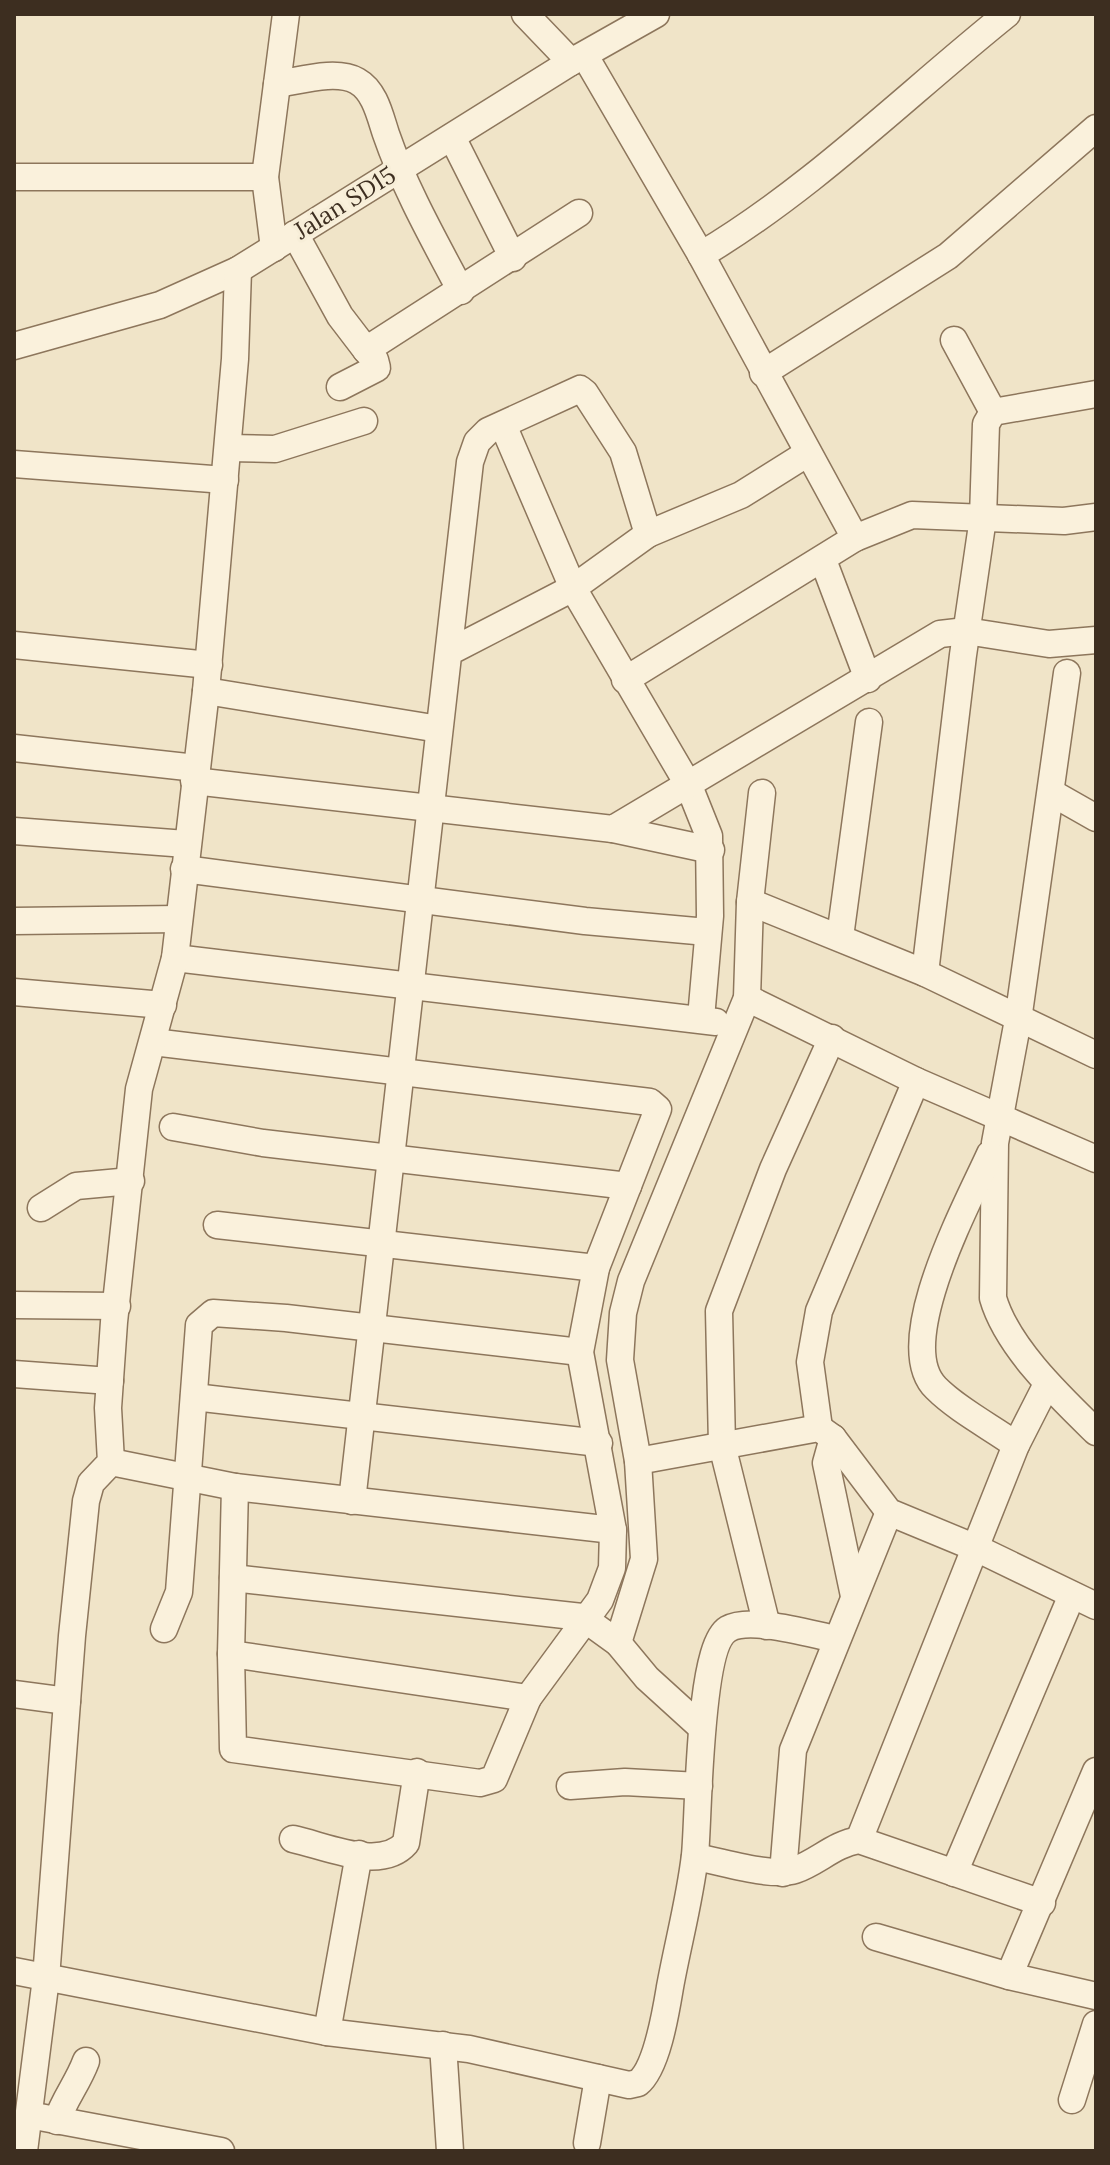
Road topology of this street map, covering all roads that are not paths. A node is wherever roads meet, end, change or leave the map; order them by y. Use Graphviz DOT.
graph roads {
  1 [pos="286,14"];
  2 [pos="525,14"];
  3 [pos="656,14"];
  4 [pos="1007,14"];
  5 [pos="578,59"];
  6 [pos="277,84"];
  7 [pos="1096,128"];
  8 [pos="452,137"];
  9 [pos="398,169"];
  10 [pos="14,177"];
  11 [pos="265,177"];
  12 [pos="579,213"];
  13 [pos="284,241"];
  14 [pos="701,255"];
  15 [pos="513,258"];
  16 [pos="238,270"];
  17 [pos="461,291"];
  18 [pos="954,340"];
  19 [pos="14,346"];
  20 [pos="366,350"];
  21 [pos="763,373"];
  22 [pos="340,387"];
  23 [pos="1096,394"];
  24 [pos="993,412"];
  25 [pos="364,421"];
  26 [pos="503,425"];
  27 [pos="228,448"];
  28 [pos="808,453"];
  29 [pos="14,464"];
  30 [pos="225,480"];
  31 [pos="1096,517"];
  32 [pos="983,518"];
  33 [pos="648,534"];
  34 [pos="855,538"];
  35 [pos="823,560"];
  36 [pos="573,588"];
  37 [pos="1096,640"];
  38 [pos="965,641"];
  39 [pos="14,645"];
  40 [pos="451,651"];
  41 [pos="1067,673"];
  42 [pos="208,678"];
  43 [pos="868,679"];
  44 [pos="625,680"];
  45 [pos="869,722"];
  46 [pos="439,729"];
  47 [pos="14,748"];
  48 [pos="195,775"];
  49 [pos="689,786"];
  50 [pos="762,793"];
  51 [pos="1052,793"];
  52 [pos="433,810"];
  53 [pos="1096,818"];
  54 [pos="613,829"];
  55 [pos="14,831"];
  56 [pos="711,850"];
  57 [pos="185,856"];
  58 [pos="422,899"];
  59 [pos="750,902"];
  60 [pos="179,919"];
  61 [pos="14,921"];
  62 [pos="707,932"];
  63 [pos="840,937"];
  64 [pos="175,958"];
  65 [pos="925,973"];
  66 [pos="412,985"];
  67 [pos="14,992"];
  68 [pos="747,998"];
  69 [pos="163,1005"];
  70 [pos="1018,1020"];
  71 [pos="717,1022"];
  72 [pos="832,1038"];
  73 [pos="153,1042"];
  74 [pos="1096,1055"];
  75 [pos="401,1070"];
  76 [pos="916,1081"];
  77 [pos="173,1127"];
  78 [pos="996,1130"];
  79 [pos="392,1158"];
  80 [pos="1096,1159"];
  81 [pos="131,1181"];
  82 [pos="628,1186"];
  83 [pos="41,1208"];
  84 [pos="217,1225"];
  85 [pos="381,1243"];
  86 [pos="596,1268"];
  87 [pos="14,1305"];
  88 [pos="117,1306"];
  89 [pos="372,1329"];
  90 [pos="580,1352"];
  91 [pos="14,1374"];
  92 [pos="110,1381"];
  93 [pos="1047,1384"];
  94 [pos="194,1397"];
  95 [pos="360,1414"];
  96 [pos="1096,1432"];
  97 [pos="826,1433"];
  98 [pos="599,1443"];
  99 [pos="722,1445"];
  100 [pos="1016,1445"];
  101 [pos="638,1461"];
  102 [pos="111,1462"];
  103 [pos="188,1477"];
  104 [pos="235,1487"];
  105 [pos="352,1501"];
  106 [pos="889,1512"];
  107 [pos="613,1530"];
  108 [pos="976,1548"];
  109 [pos="233,1578"];
  110 [pos="757,1586"];
  111 [pos="854,1596"];
  112 [pos="1084,1600"];
  113 [pos="736,1625"];
  114 [pos="767,1626"];
  115 [pos="164,1629"];
  116 [pos="603,1631"];
  117 [pos="836,1639"];
  118 [pos="231,1654"];
  119 [pos="14,1694"];
  120 [pos="528,1698"];
  121 [pos="67,1701"];
  122 [pos="702,1728"];
  123 [pos="1096,1771"];
  124 [pos="417,1772"];
  125 [pos="570,1786"];
  126 [pos="699,1786"];
  127 [pos="293,1839"];
  128 [pos="859,1840"];
  129 [pos="359,1854"];
  130 [pos="695,1857"];
  131 [pos="783,1873"];
  132 [pos="954,1873"];
  133 [pos="1042,1903"];
  134 [pos="876,1937"];
  135 [pos="14,1971"];
  136 [pos="1009,1976"];
  137 [pos="46,1978"];
  138 [pos="1096,1996"];
  139 [pos="1096,2024"];
  140 [pos="327,2032"];
  141 [pos="443,2045"];
  142 [pos="86,2061"];
  143 [pos="598,2078"];
  144 [pos="1072,2100"];
  145 [pos="57,2121"];
  146 [pos="23,2130"];
  147 [pos="587,2143"];
  148 [pos="170,2147"];
  149 [pos="221,2151"];
  150 [pos="450,2151"];
  1 -- 6 [label="street"];
  2 -- 5 [label="street"];
  3 -- 5 [label="street, Jalan SD15"];
  4 -- 14 [label="street"];
  5 -- 8 [label="street, Jalan SD15"];
  5 -- 14 [label="street"];
  6 -- 9 [label="street"];
  6 -- 11 [label="street"];
  7 -- 21 [label="street"];
  8 -- 9 [label="street, Jalan SD15"];
  8 -- 15 [label="street"];
  9 -- 13 [label="street, Jalan SD15"];
  9 -- 17 [label="street"];
  10 -- 11 [label="street"];
  11 -- 13 [label="street"];
  12 -- 15 [label="street"];
  13 -- 16 [label="street, Jalan SD15"];
  13 -- 20 [label="street"];
  14 -- 21 [label="street"];
  15 -- 17 [label="street"];
  16 -- 19 [label="street, Jalan SD15"];
  16 -- 27 [label="street"];
  17 -- 20 [label="street"];
  18 -- 24 [label="street"];
  20 -- 22 [label="street"];
  21 -- 28 [label="street"];
  23 -- 24 [label="street"];
  24 -- 32 [label="street"];
  25 -- 27 [label="street"];
  26 -- 33 [label="street"];
  26 -- 36 [label="street"];
  26 -- 40 [label="street"];
  27 -- 30 [label="street"];
  28 -- 33 [label="street"];
  28 -- 34 [label="street"];
  29 -- 30 [label="street"];
  30 -- 42 [label="street"];
  31 -- 32 [label="street"];
  32 -- 34 [label="street"];
  32 -- 38 [label="street"];
  33 -- 36 [label="street"];
  34 -- 35 [label="street"];
  35 -- 43 [label="street"];
  35 -- 44 [label="street"];
  36 -- 40 [label="street"];
  36 -- 44 [label="street"];
  37 -- 38 [label="street"];
  38 -- 43 [label="street"];
  38 -- 65 [label="street"];
  39 -- 42 [label="street"];
  40 -- 46 [label="street"];
  41 -- 51 [label="street"];
  42 -- 46 [label="street"];
  42 -- 48 [label="street"];
  43 -- 49 [label="street"];
  44 -- 49 [label="street"];
  45 -- 63 [label="street"];
  46 -- 52 [label="street"];
  47 -- 48 [label="street"];
  48 -- 52 [label="street"];
  48 -- 57 [label="street"];
  49 -- 54 [label="street"];
  49 -- 56 [label="street"];
  50 -- 59 [label="street"];
  51 -- 53 [label="street"];
  51 -- 70 [label="street"];
  52 -- 54 [label="street"];
  52 -- 58 [label="street"];
  54 -- 56 [label="street"];
  55 -- 57 [label="street"];
  56 -- 62 [label="street"];
  57 -- 58 [label="street"];
  57 -- 60 [label="street"];
  58 -- 62 [label="street"];
  58 -- 66 [label="street"];
  59 -- 63 [label="street"];
  59 -- 68 [label="street"];
  60 -- 61 [label="street"];
  60 -- 64 [label="street"];
  62 -- 71 [label="street"];
  63 -- 65 [label="street"];
  64 -- 66 [label="street"];
  64 -- 69 [label="street"];
  65 -- 70 [label="street"];
  66 -- 71 [label="street"];
  66 -- 75 [label="street"];
  67 -- 69 [label="street"];
  68 -- 71 [label="street"];
  68 -- 72 [label="street"];
  69 -- 73 [label="street"];
  70 -- 74 [label="street"];
  70 -- 78 [label="street"];
  71 -- 101 [label="street"];
  72 -- 76 [label="street"];
  72 -- 99 [label="street"];
  73 -- 75 [label="street"];
  73 -- 81 [label="street"];
  75 -- 79 [label="street"];
  75 -- 82 [label="street"];
  76 -- 78 [label="street"];
  76 -- 97 [label="street"];
  77 -- 79 [label="street"];
  78 -- 80 [label="street"];
  78 -- 93 [label="street"];
  78 -- 100 [label="street"];
  79 -- 82 [label="street"];
  79 -- 85 [label="street"];
  81 -- 83 [label="street"];
  81 -- 88 [label="street"];
  82 -- 86 [label="street"];
  84 -- 85 [label="street"];
  85 -- 86 [label="street"];
  85 -- 89 [label="street"];
  86 -- 90 [label="street"];
  87 -- 88 [label="street"];
  88 -- 92 [label="street"];
  89 -- 90 [label="street"];
  89 -- 94 [label="street"];
  89 -- 95 [label="street"];
  90 -- 98 [label="street"];
  91 -- 92 [label="street"];
  92 -- 102 [label="street"];
  93 -- 96 [label="street"];
  93 -- 100 [label="street"];
  94 -- 95 [label="street"];
  94 -- 103 [label="street"];
  95 -- 98 [label="street"];
  95 -- 105 [label="street"];
  97 -- 99 [label="street"];
  97 -- 106 [label="street"];
  97 -- 111 [label="street"];
  98 -- 107 [label="street"];
  99 -- 101 [label="street"];
  99 -- 110 [label="street"];
  100 -- 108 [label="street"];
  101 -- 116 [label="street"];
  102 -- 103 [label="street"];
  102 -- 121 [label="street"];
  103 -- 104 [label="street"];
  103 -- 115 [label="street"];
  104 -- 105 [label="street"];
  104 -- 109 [label="street"];
  105 -- 107 [label="street"];
  106 -- 108 [label="street"];
  106 -- 111 [label="street"];
  107 -- 116 [label="street"];
  108 -- 112 [label="street"];
  108 -- 128 [label="street"];
  109 -- 116 [label="street"];
  109 -- 118 [label="street"];
  110 -- 113 [label="street"];
  110 -- 114 [label="street"];
  111 -- 117 [label="street"];
  112 -- 132 [label="street"];
  113 -- 114 [label="street"];
  113 -- 122 [label="street"];
  114 -- 117 [label="street"];
  116 -- 120 [label="street"];
  116 -- 122 [label="street"];
  117 -- 131 [label="street"];
  118 -- 120 [label="street"];
  118 -- 124 [label="street"];
  119 -- 121 [label="street"];
  120 -- 124 [label="street"];
  121 -- 137 [label="street"];
  122 -- 126 [label="street"];
  123 -- 133 [label="street"];
  124 -- 129 [label="street"];
  125 -- 126 [label="street"];
  126 -- 130 [label="street"];
  127 -- 129 [label="street"];
  128 -- 131 [label="street"];
  128 -- 132 [label="street"];
  129 -- 140 [label="street"];
  130 -- 131 [label="street"];
  130 -- 143 [label="street"];
  132 -- 133 [label="street"];
  133 -- 136 [label="street"];
  134 -- 136 [label="street"];
  135 -- 137 [label="street"];
  136 -- 138 [label="street"];
  137 -- 140 [label="street"];
  137 -- 146 [label="street"];
  139 -- 144 [label="street"];
  140 -- 141 [label="street"];
  141 -- 143 [label="street"];
  141 -- 150 [label="street"];
  142 -- 145 [label="street"];
  143 -- 147 [label="street"];
  145 -- 146 [label="street"];
  145 -- 148 [label="street"];
  148 -- 149 [label="street"];
}
